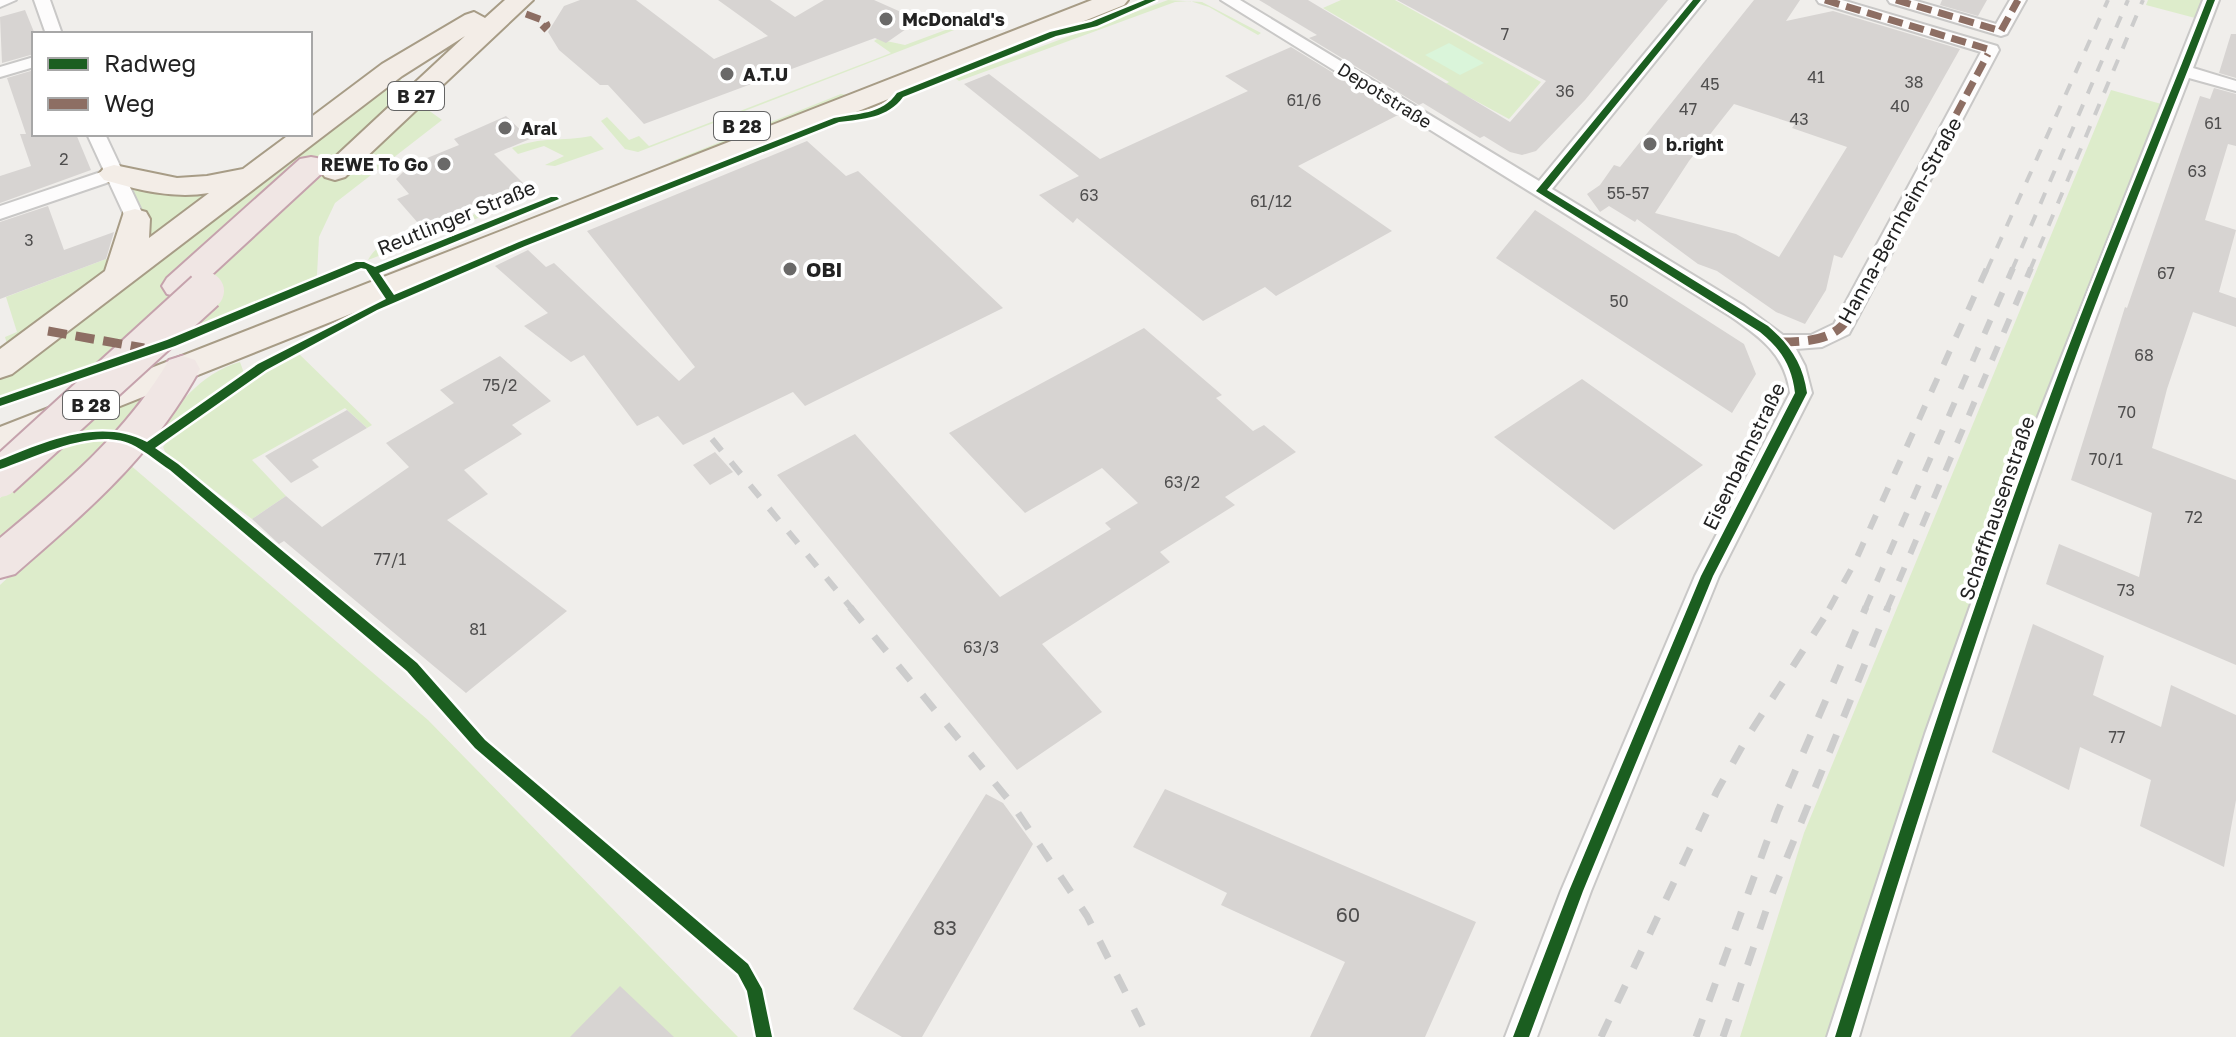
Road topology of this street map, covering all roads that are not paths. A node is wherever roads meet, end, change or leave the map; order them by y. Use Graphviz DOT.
graph roads {
  1 [pos="8,0"];
  2 [pos="42,0"];
  3 [pos="496,0"];
  4 [pos="520,0"];
  5 [pos="1063,0"];
  6 [pos="1115,0"];
  7 [pos="1229,0"];
  8 [pos="1697,0"];
  9 [pos="1825,0"];
  10 [pos="1896,0"];
  11 [pos="2018,0"];
  12 [pos="2211,0"];
  13 [pos="0,2"];
  14 [pos="474,20"];
  15 [pos="53,32"];
  16 [pos="32,63"];
  17 [pos="2184,71"];
  18 [pos="0,72"];
  19 [pos="2236,86"];
  20 [pos="312,131"];
  21 [pos="97,136"];
  22 [pos="305,136"];
  23 [pos="323,168"];
  24 [pos="259,171"];
  25 [pos="114,174"];
  26 [pos="1541,191"];
  27 [pos="0,213"];
  28 [pos="135,219"];
  29 [pos="118,279"];
  30 [pos="192,288"];
  31 [pos="1780,342"];
  32 [pos="0,366"];
  33 [pos="182,369"];
  34 [pos="0,424"];
  35 [pos="0,443"];
  36 [pos="0,478"];
  37 [pos="0,562"];
  38 [pos="1521,1037"];
  39 [pos="1843,1037"];
  1 -- 13 [label="street"];
  2 -- 15 [label="street"];
  3 -- 14 [label="main road, B 27"];
  4 -- 23 [label="main road, B 27"];
  5 -- 34 [label="main road, Reutlinger Straße / B 28"];
  6 -- 33 [label="main road, Reutlinger Straße / B 28"];
  7 -- 26 [label="street, Depotstraße"];
  8 -- 26 [label="street"];
  9 -- 31 [label="street, Hanna-Bernheim-Straße"];
  10 -- 11 [label="street"];
  12 -- 17 [label="street, Schaffhausenstraße"];
  14 -- 20 [label="main road"];
  14 -- 23 [label="main road, B 27"];
  16 -- 18 [label="street"];
  17 -- 19 [label="street"];
  17 -- 39 [label="street, Schaffhausenstraße"];
  21 -- 25 [label="street"];
  22 -- 24 [label="main road"];
  23 -- 30 [label="highway, B 27"];
  24 -- 25 [label="main road"];
  24 -- 29 [label="main road"];
  25 -- 27 [label="street"];
  25 -- 28 [label="street"];
  26 -- 31 [label="street, Eisenbahnstraße"];
  28 -- 29 [label="main road"];
  29 -- 32 [label="main road"];
  30 -- 35 [label="highway, B 27"];
  30 -- 36 [label="highway, B 27, bridge"];
  31 -- 38 [label="street, Eisenbahnstraße"];
  33 -- 35 [label="main road, Reutlinger Straße / B 28"];
  33 -- 37 [label="highway"];
}
